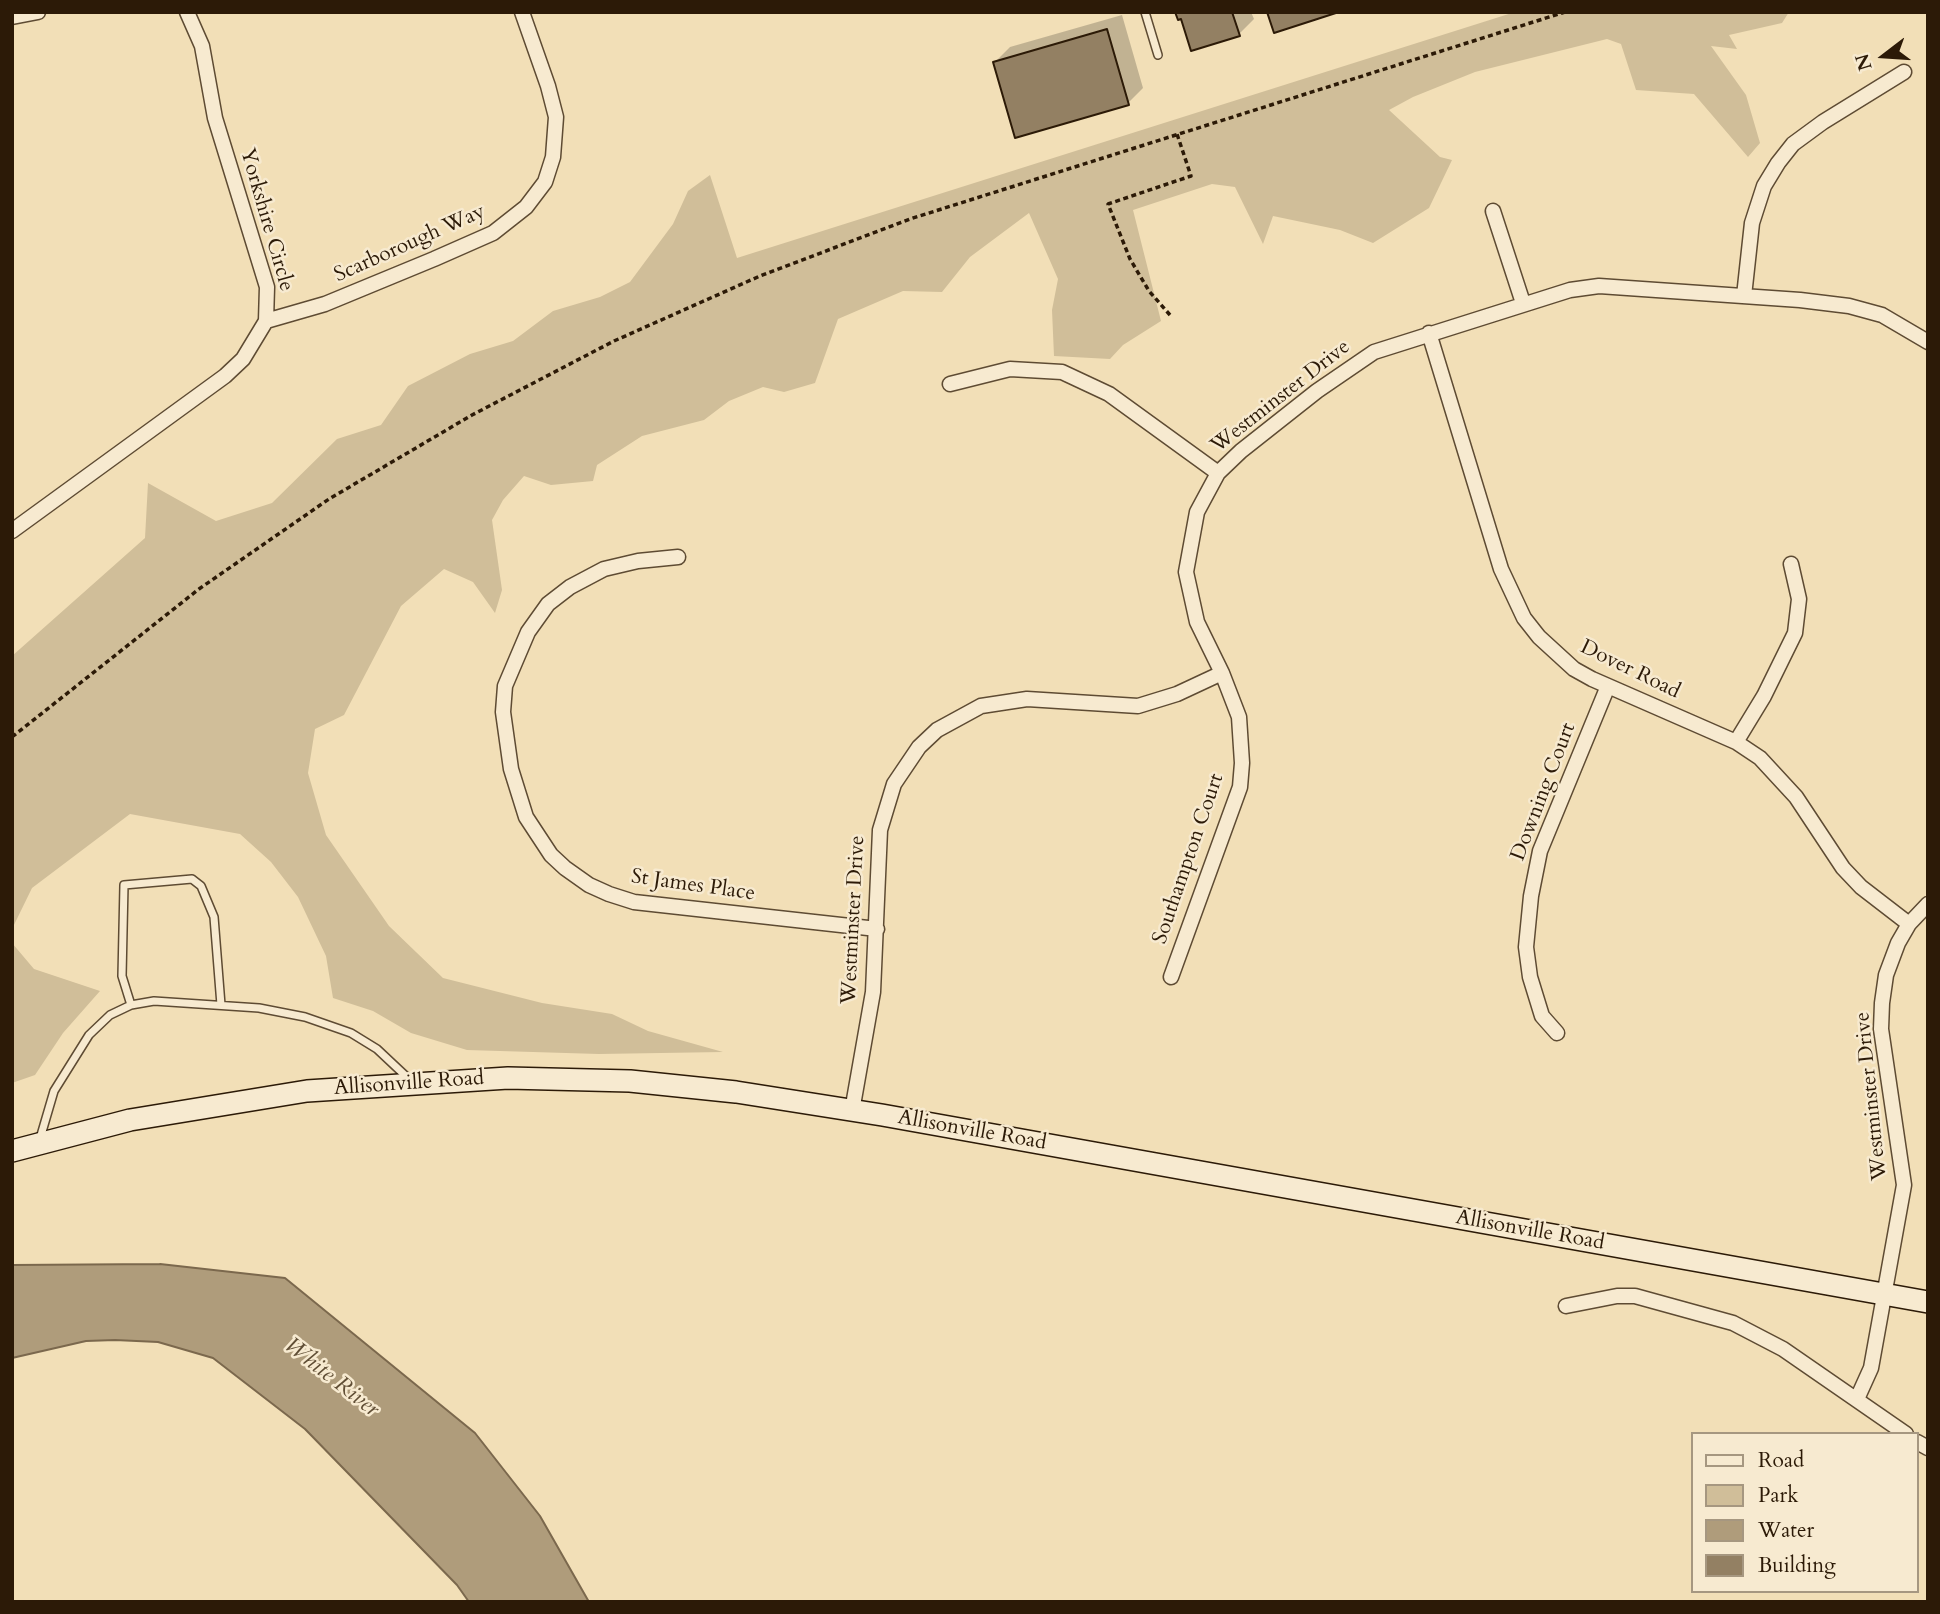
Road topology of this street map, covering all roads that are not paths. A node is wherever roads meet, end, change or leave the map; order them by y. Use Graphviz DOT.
graph roads {
  1 [pos="38,12"];
  2 [pos="187,12"];
  3 [pos="523,12"];
  4 [pos="1145,12"];
  5 [pos="12,17"];
  6 [pos="1158,55"];
  7 [pos="1904,72"];
  8 [pos="1493,211"];
  9 [pos="1744,296"];
  10 [pos="1523,303"];
  11 [pos="266,321"];
  12 [pos="1429,333"];
  13 [pos="1928,342"];
  14 [pos="950,384"];
  15 [pos="1218,473"];
  16 [pos="12,531"];
  17 [pos="678,557"];
  18 [pos="1791,564"];
  19 [pos="1222,673"];
  20 [pos="1608,686"];
  21 [pos="1736,742"];
  22 [pos="1928,904"];
  23 [pos="1909,923"];
  24 [pos="877,929"];
  25 [pos="1171,977"];
  26 [pos="131,1005"];
  27 [pos="221,1006"];
  28 [pos="1556,1033"];
  29 [pos="413,1083"];
  30 [pos="852,1111"];
  31 [pos="39,1143"];
  32 [pos="12,1151"];
  33 [pos="1885,1294"];
  34 [pos="1928,1302"];
  35 [pos="1566,1306"];
  36 [pos="1857,1399"];
  37 [pos="1903,1432"];
  1 -- 5 [label="street"];
  2 -- 11 [label="street, Yorkshire Circle"];
  3 -- 11 [label="street, Scarborough Way"];
  4 -- 6 [label="lane"];
  7 -- 9 [label="street"];
  8 -- 10 [label="street"];
  9 -- 10 [label="street, Westminster Drive"];
  9 -- 13 [label="street, Westminster Drive"];
  10 -- 12 [label="street, Westminster Drive"];
  11 -- 16 [label="street, Yorkshire Circle"];
  12 -- 15 [label="street, Westminster Drive"];
  12 -- 20 [label="street, Dover Road"];
  14 -- 15 [label="street"];
  15 -- 19 [label="street, Westminster Drive"];
  17 -- 24 [label="street, St James Place"];
  18 -- 21 [label="street"];
  19 -- 24 [label="street, Westminster Drive"];
  19 -- 25 [label="street, Southampton Court"];
  20 -- 21 [label="street, Dover Road"];
  20 -- 28 [label="street, Downing Court"];
  21 -- 23 [label="street, Dover Road"];
  22 -- 23 [label="street, Westminster Drive"];
  23 -- 33 [label="street, Westminster Drive"];
  24 -- 30 [label="street, Westminster Drive"];
  26 -- 27 [label="lane"];
  26 -- 27 [label="lane"];
  26 -- 31 [label="lane"];
  27 -- 29 [label="lane"];
  29 -- 30 [label="main road, Allisonville Road"];
  29 -- 31 [label="main road, Allisonville Road"];
  30 -- 33 [label="main road, Allisonville Road"];
  31 -- 32 [label="main road, Allisonville Road"];
  33 -- 34 [label="main road, Allisonville Road"];
  33 -- 36 [label="street, Westminster Drive"];
  35 -- 36 [label="street"];
  36 -- 37 [label="street"];
}
